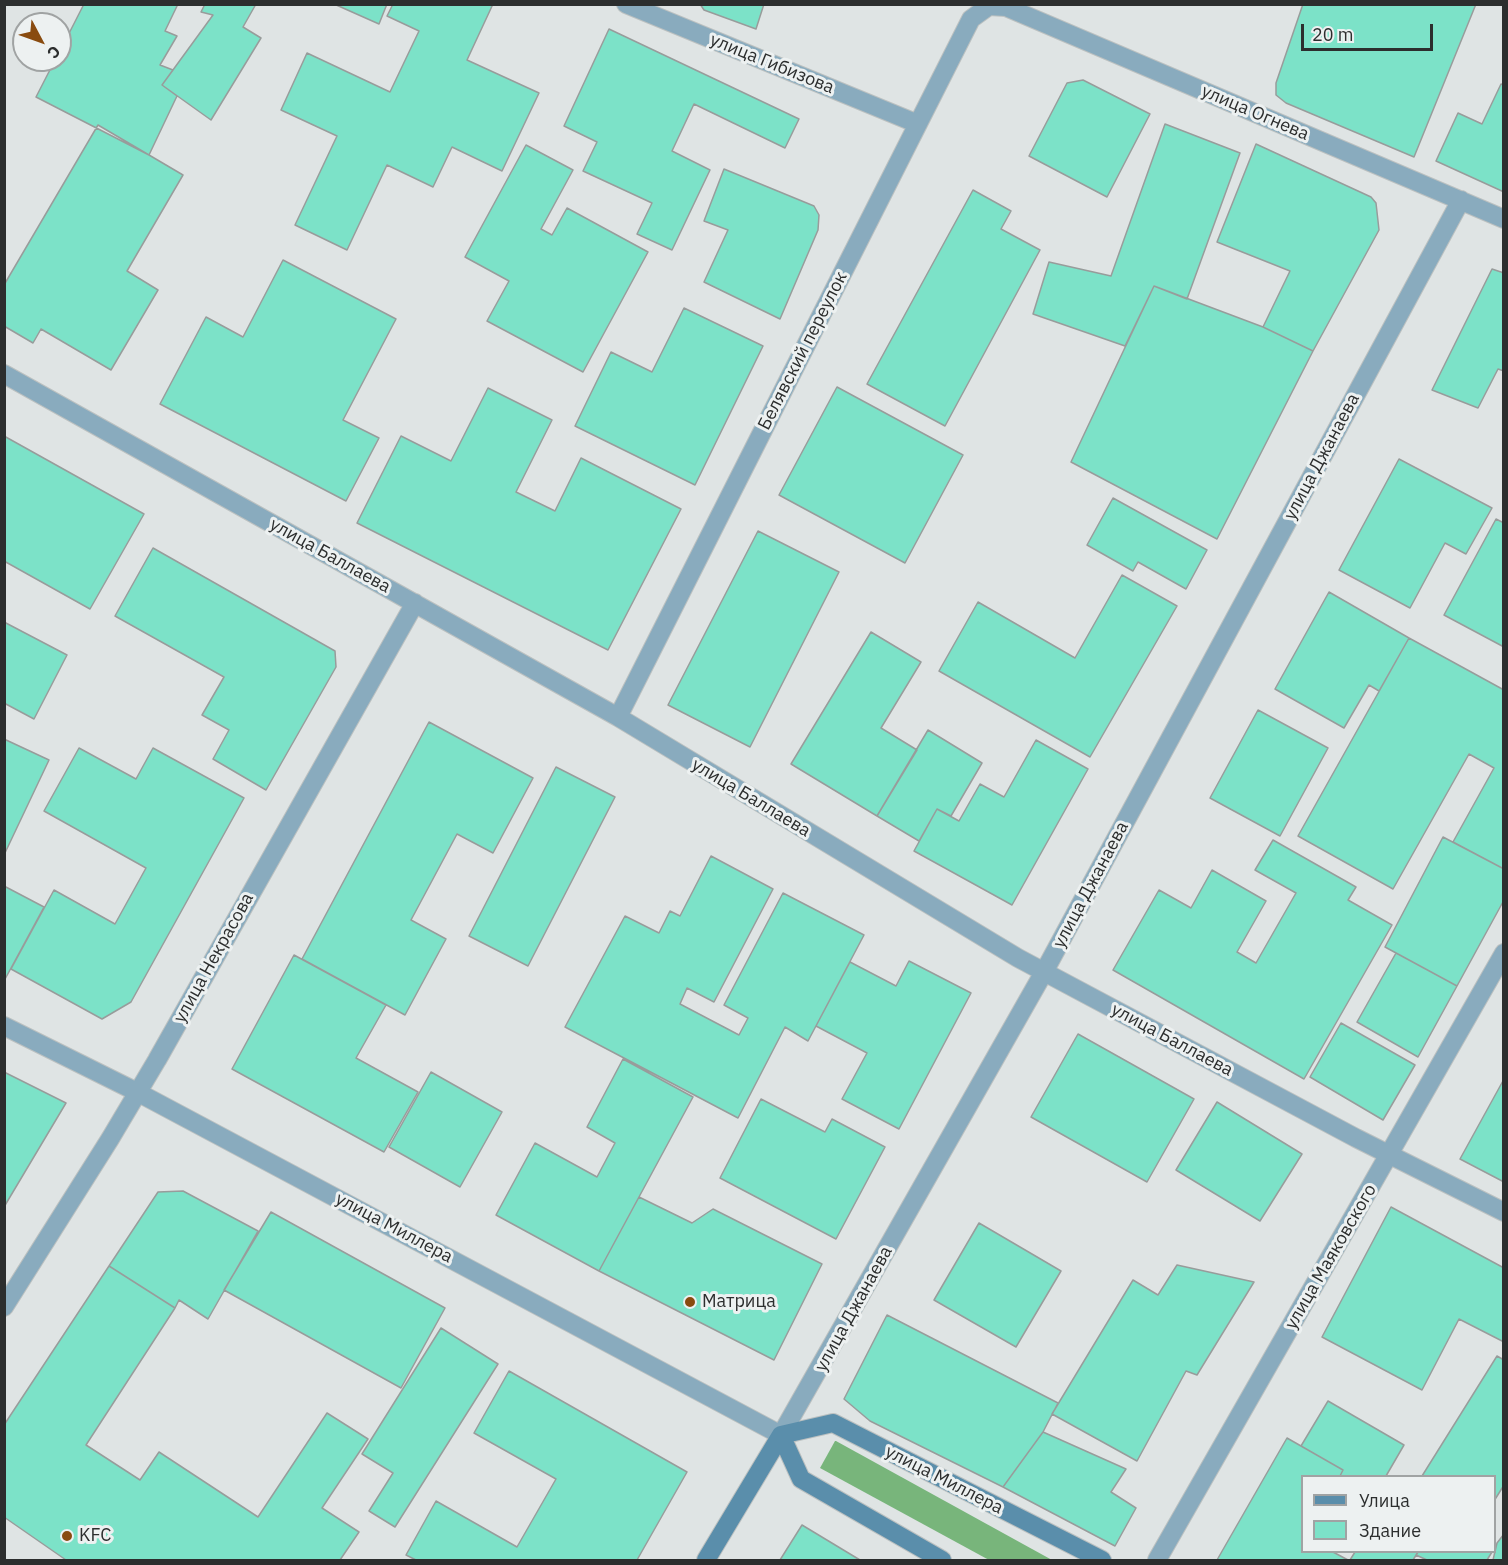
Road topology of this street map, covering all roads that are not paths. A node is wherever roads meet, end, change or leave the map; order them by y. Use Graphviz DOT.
graph roads {
  1 [pos="626,4"];
  2 [pos="1006,7"];
  3 [pos="918,124"];
  4 [pos="1461,201"];
  5 [pos="1503,219"];
  6 [pos="4,374"];
  7 [pos="415,603"];
  8 [pos="618,717"];
  9 [pos="1503,953"];
  10 [pos="1044,972"];
  11 [pos="4,1026"];
  12 [pos="136,1092"];
  13 [pos="1389,1155"];
  14 [pos="1503,1212"];
  15 [pos="4,1307"];
  16 [pos="781,1436"];
  17 [pos="706,1560"];
  18 [pos="942,1560"];
  19 [pos="1102,1560"];
  20 [pos="1157,1560"];
  1 -- 3 [label="street, улица Гибизова"];
  2 -- 3 [label="street, Белявский переулок"];
  2 -- 4 [label="street, улица Огнева"];
  3 -- 8 [label="street, Белявский переулок"];
  4 -- 5 [label="street, улица Огнева"];
  4 -- 10 [label="street, улица Джанаева"];
  6 -- 7 [label="street, улица Баллаева"];
  7 -- 8 [label="street, улица Баллаева"];
  7 -- 12 [label="street, улица Некрасова"];
  8 -- 10 [label="street, улица Баллаева"];
  9 -- 13 [label="street, улица Маяковского"];
  10 -- 13 [label="street, улица Баллаева"];
  10 -- 16 [label="street, улица Джанаева"];
  11 -- 12 [label="street, улица Миллера"];
  12 -- 15 [label="street, улица Некрасова"];
  12 -- 16 [label="street, улица Миллера"];
  13 -- 14 [label="street, улица Баллаева"];
  13 -- 20 [label="street, улица Маяковского"];
  16 -- 17 [label="street, улица Джанаева"];
  16 -- 18 [label="street"];
  16 -- 19 [label="street, улица Миллера"];
}
